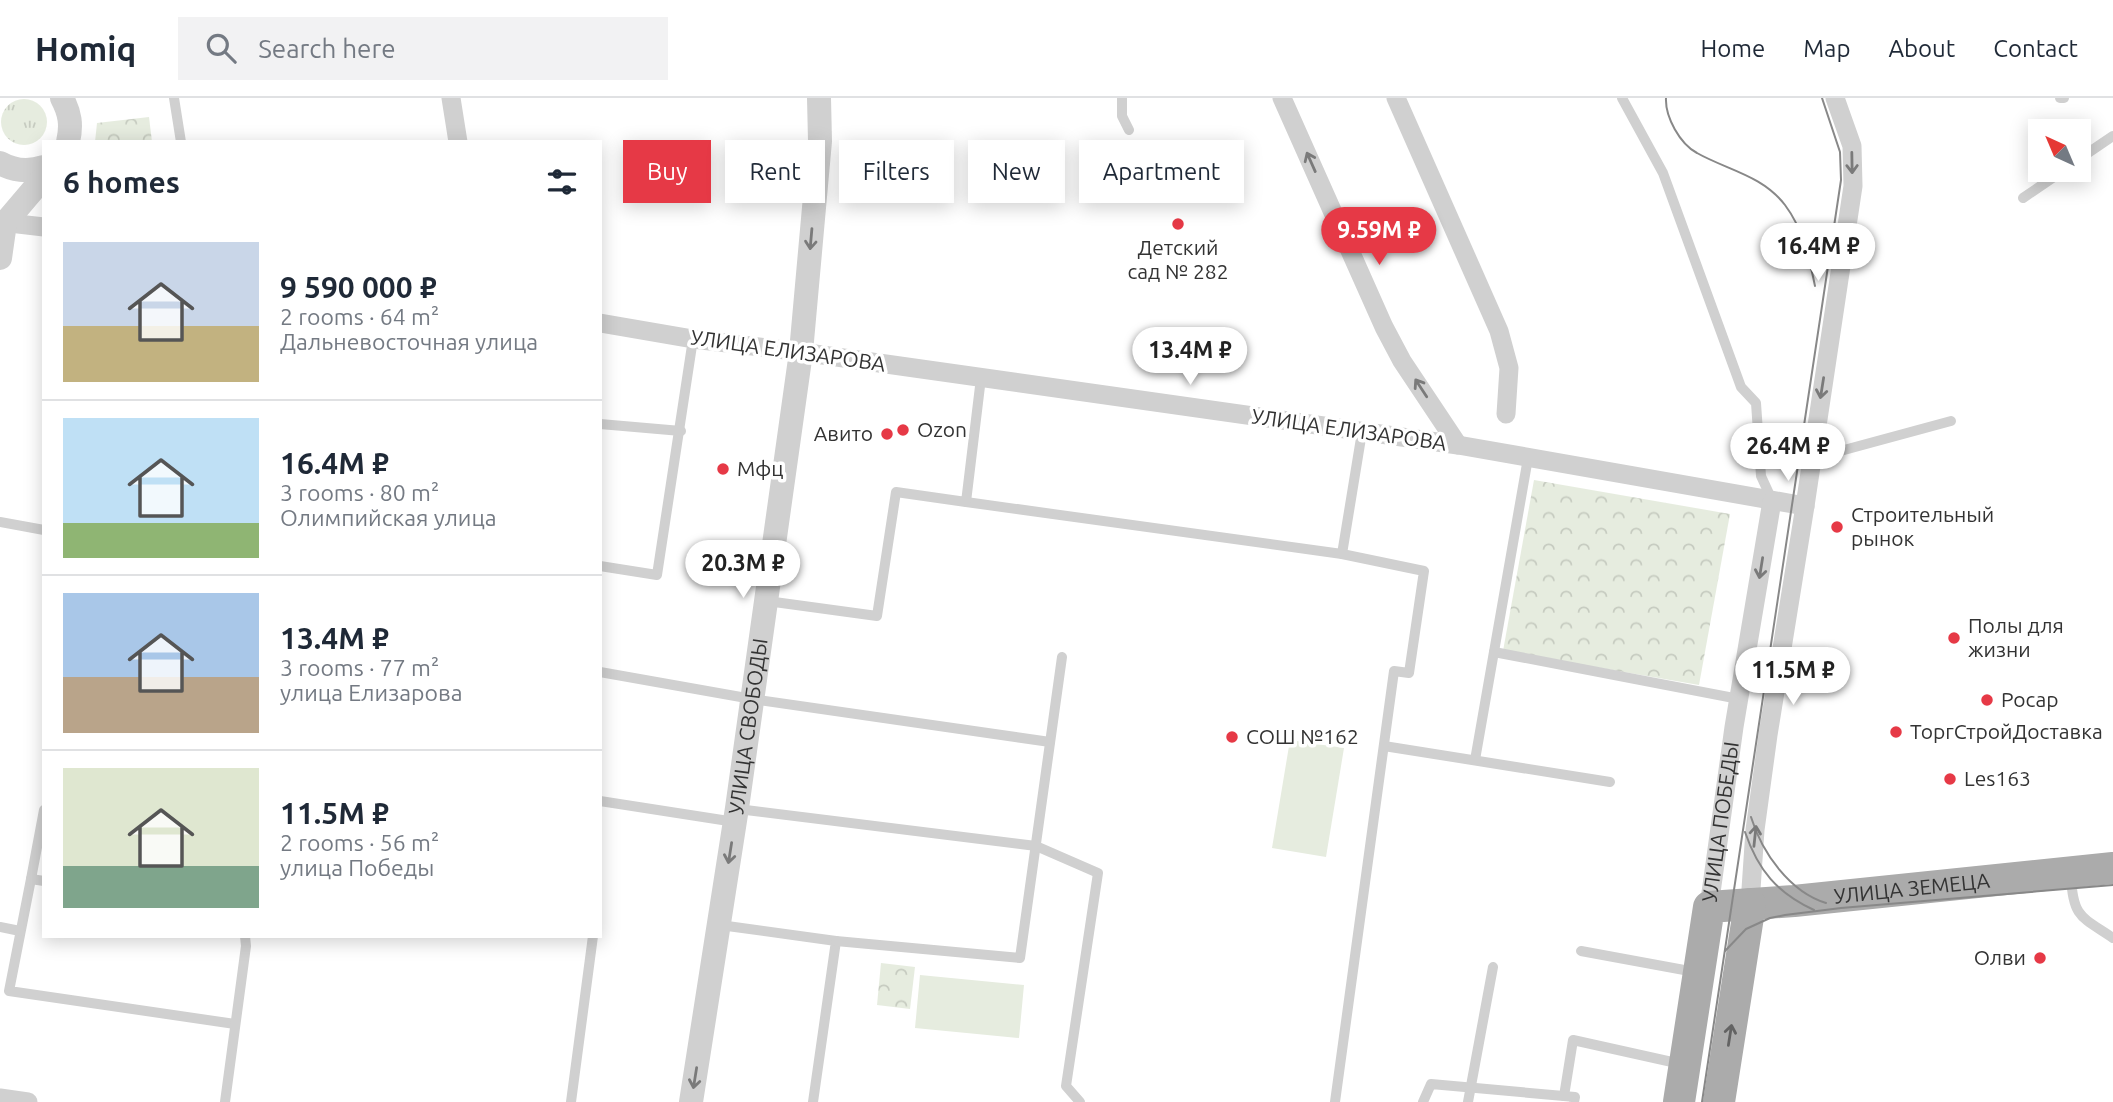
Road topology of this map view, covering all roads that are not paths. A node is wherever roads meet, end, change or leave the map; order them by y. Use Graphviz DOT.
graph roads {
  1 [pos="174,98"];
  2 [pos="451,98"];
  3 [pos="818,98"];
  4 [pos="1122,98"];
  5 [pos="1282,98"];
  6 [pos="1396,98"];
  7 [pos="1622,98"];
  8 [pos="1835,98"];
  9 [pos="64,102"];
  10 [pos="1129,130"];
  11 [pos="2113,136"];
  12 [pos="68,140"];
  13 [pos="181,140"];
  14 [pos="458,140"];
  15 [pos="2091,151"];
  16 [pos="0,163"];
  17 [pos="42,168"];
  18 [pos="42,179"];
  19 [pos="2046,182"];
  20 [pos="2023,198"];
  21 [pos="2,219"];
  22 [pos="42,227"];
  23 [pos="0,258"];
  24 [pos="602,323"];
  25 [pos="693,339"];
  26 [pos="801,352"];
  27 [pos="981,377"];
  28 [pos="1506,414"];
  29 [pos="1951,421"];
  30 [pos="602,424"];
  31 [pos="681,431"];
  32 [pos="1362,432"];
  33 [pos="1458,445"];
  34 [pos="1528,458"];
  35 [pos="1810,466"];
  36 [pos="1772,500"];
  37 [pos="965,502"];
  38 [pos="1805,506"];
  39 [pos="0,522"];
  40 [pos="42,530"];
  41 [pos="1342,554"];
  42 [pos="602,566"];
  43 [pos="766,601"];
  44 [pos="1493,652"];
  45 [pos="1062,657"];
  46 [pos="602,672"];
  47 [pos="752,699"];
  48 [pos="1739,699"];
  49 [pos="1050,742"];
  50 [pos="1384,746"];
  51 [pos="1475,760"];
  52 [pos="1610,782"];
  53 [pos="602,801"];
  54 [pos="736,815"];
  55 [pos="42,821"];
  56 [pos="1036,846"];
  57 [pos="2113,868"];
  58 [pos="2070,872"];
  59 [pos="31,879"];
  60 [pos="42,881"];
  61 [pos="1750,904"];
  62 [pos="1709,906"];
  63 [pos="719,925"];
  64 [pos="0,928"];
  65 [pos="20,931"];
  66 [pos="245,938"];
  67 [pos="593,938"];
  68 [pos="2113,938"];
  69 [pos="836,941"];
  70 [pos="1581,951"];
  71 [pos="1493,967"];
  72 [pos="1699,973"];
  73 [pos="235,1024"];
  74 [pos="1685,1065"];
  75 [pos="1470,1087"];
  76 [pos="1564,1096"];
  77 [pos="0,1098"];
  78 [pos="28,1102"];
  79 [pos="225,1102"];
  80 [pos="571,1102"];
  81 [pos="691,1102"];
  82 [pos="813,1102"];
  83 [pos="1080,1102"];
  84 [pos="1335,1102"];
  85 [pos="1423,1102"];
  86 [pos="1468,1102"];
  87 [pos="1574,1102"];
  88 [pos="1679,1102"];
  89 [pos="1719,1102"];
  1 -- 13 [label="lane"];
  2 -- 14 [label="street"];
  3 -- 26 [label="street, УЛИЦА СВОБОДЫ, one-way"];
  4 -- 10 [label="lane"];
  33 -- 5 [label="street, one-way"];
  6 -- 28 [label="street"];
  7 -- 36 [label="lane"];
  8 -- 35 [label="street, УЛИЦА ПОБЕДЫ, one-way"];
  9 -- 12 [label="street"];
  11 -- 15 [label="lane"];
  16 -- 17 [label="street"];
  18 -- 21 [label="street"];
  19 -- 20 [label="lane"];
  21 -- 22 [label="street"];
  21 -- 23 [label="street"];
  24 -- 25 [label="street, УЛИЦА ЕЛИЗАРОВА"];
  25 -- 26 [label="street, УЛИЦА ЕЛИЗАРОВА"];
  25 -- 31 [label="lane"];
  26 -- 27 [label="street, УЛИЦА ЕЛИЗАРОВА"];
  26 -- 43 [label="street, УЛИЦА СВОБОДЫ"];
  27 -- 32 [label="street, УЛИЦА ЕЛИЗАРОВА"];
  27 -- 37 [label="lane"];
  29 -- 35 [label="lane"];
  30 -- 31 [label="lane"];
  31 -- 42 [label="lane"];
  32 -- 33 [label="street, УЛИЦА ЕЛИЗАРОВА"];
  32 -- 41 [label="lane"];
  33 -- 34 [label="street, УЛИЦА ЕЛИЗАРОВА"];
  34 -- 36 [label="street, УЛИЦА ЕЛИЗАРОВА"];
  34 -- 44 [label="lane"];
  35 -- 38 [label="street, УЛИЦА ПОБЕДЫ"];
  36 -- 38 [label="street, УЛИЦА ЕЛИЗАРОВА"];
  36 -- 48 [label="street, УЛИЦА ПОБЕДЫ, one-way"];
  37 -- 41 [label="lane"];
  37 -- 43 [label="lane"];
  61 -- 38 [label="street, УЛИЦА ПОБЕДЫ, one-way"];
  39 -- 40 [label="lane"];
  41 -- 50 [label="lane"];
  43 -- 47 [label="street, УЛИЦА СВОБОДЫ"];
  44 -- 48 [label="lane"];
  44 -- 51 [label="lane"];
  45 -- 49 [label="lane"];
  46 -- 47 [label="lane"];
  47 -- 49 [label="lane"];
  47 -- 54 [label="street, УЛИЦА СВОБОДЫ"];
  48 -- 62 [label="street, УЛИЦА ПОБЕДЫ"];
  49 -- 56 [label="lane"];
  50 -- 51 [label="lane"];
  50 -- 84 [label="lane"];
  51 -- 52 [label="lane"];
  53 -- 54 [label="lane"];
  54 -- 56 [label="lane"];
  54 -- 63 [label="street, УЛИЦА СВОБОДЫ, one-way"];
  55 -- 59 [label="lane"];
  56 -- 69 [label="lane"];
  56 -- 83 [label="lane"];
  57 -- 58 [label="main road, УЛИЦА ЗЕМЕЦА"];
  58 -- 61 [label="main road, УЛИЦА ЗЕМЕЦА"];
  58 -- 68 [label="lane"];
  59 -- 60 [label="lane"];
  59 -- 65 [label="lane"];
  61 -- 62 [label="main road, УЛИЦА ЗЕМЕЦА"];
  89 -- 61 [label="main road, УЛИЦА ПОБЕДЫ, one-way"];
  62 -- 72 [label="main road, УЛИЦА ПОБЕДЫ"];
  63 -- 69 [label="lane"];
  63 -- 81 [label="street, УЛИЦА СВОБОДЫ, one-way"];
  64 -- 65 [label="lane"];
  65 -- 73 [label="lane"];
  66 -- 73 [label="lane"];
  67 -- 80 [label="lane"];
  69 -- 82 [label="lane"];
  70 -- 72 [label="lane"];
  71 -- 75 [label="lane"];
  72 -- 74 [label="main road, УЛИЦА ПОБЕДЫ"];
  73 -- 79 [label="lane"];
  74 -- 76 [label="lane"];
  74 -- 88 [label="main road, УЛИЦА ПОБЕДЫ"];
  75 -- 76 [label="lane"];
  75 -- 85 [label="lane"];
  75 -- 86 [label="lane"];
  76 -- 87 [label="lane"];
  77 -- 78 [label="street"];
}
